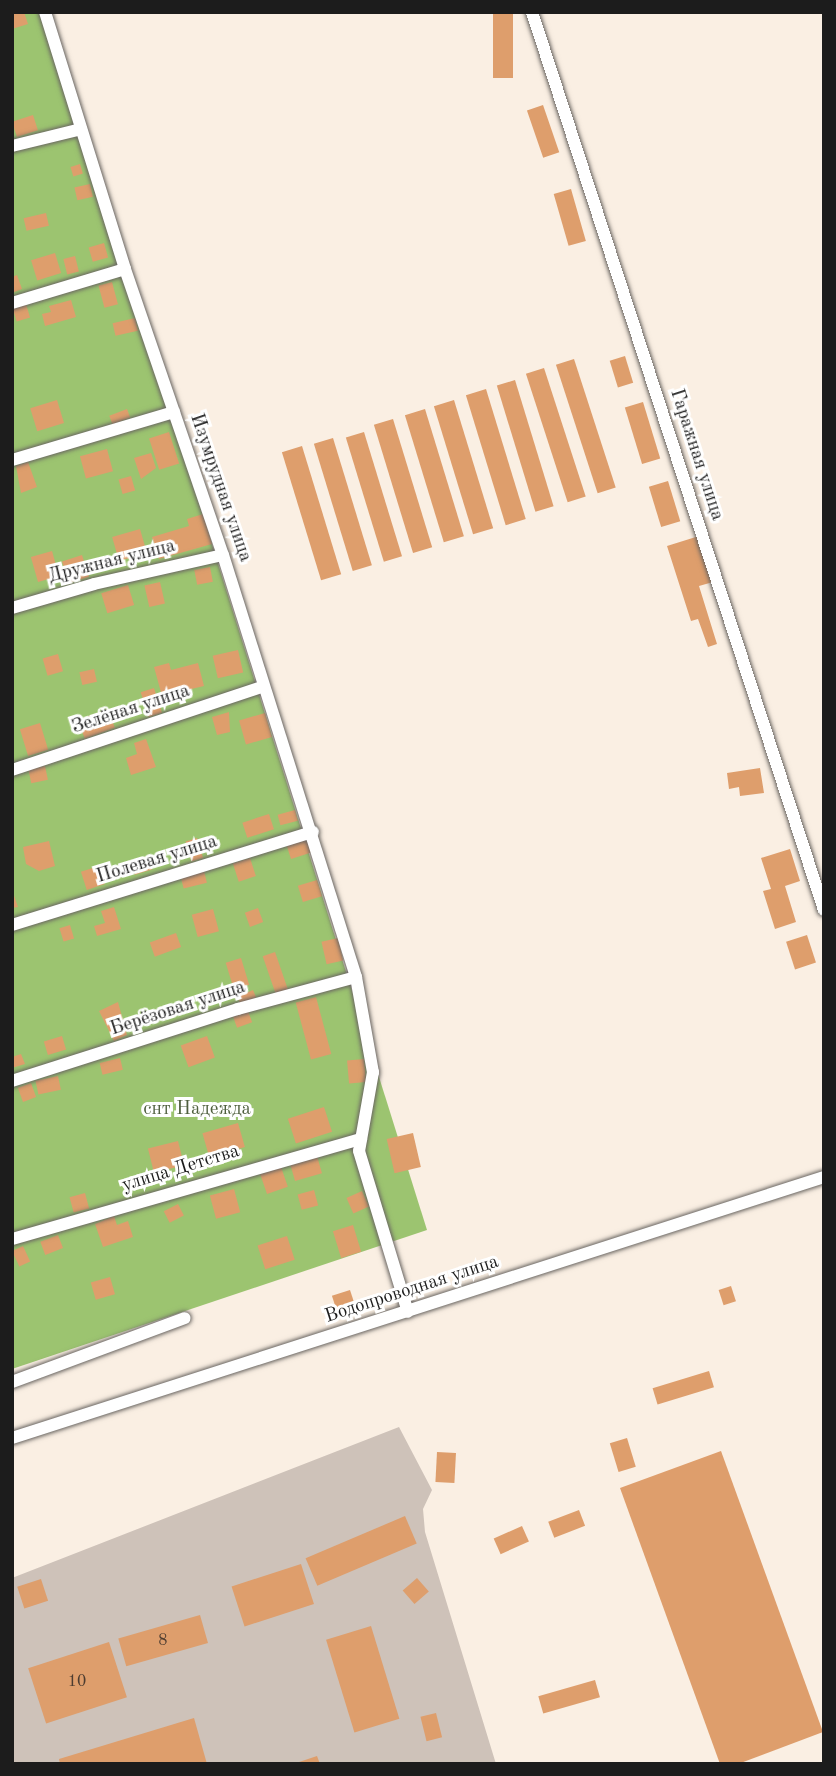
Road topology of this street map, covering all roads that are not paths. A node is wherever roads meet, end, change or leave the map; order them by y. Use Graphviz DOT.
graph roads {
  1 [pos="44,12"];
  2 [pos="532,12"];
  3 [pos="81,129"];
  4 [pos="12,146"];
  5 [pos="125,269"];
  6 [pos="12,303"];
  7 [pos="174,412"];
  8 [pos="12,460"];
  9 [pos="223,555"];
  10 [pos="12,608"];
  11 [pos="262,687"];
  12 [pos="12,770"];
  13 [pos="313,832"];
  14 [pos="824,911"];
  15 [pos="12,925"];
  16 [pos="356,977"];
  17 [pos="12,1081"];
  18 [pos="361,1139"];
  19 [pos="824,1177"];
  20 [pos="12,1240"];
  21 [pos="408,1312"];
  22 [pos="186,1318"];
  23 [pos="12,1382"];
  24 [pos="12,1437"];
  1 -- 3 [label="street, Изумрудная улица"];
  2 -- 14 [label="street, Гаражная улица"];
  3 -- 4 [label="street"];
  3 -- 5 [label="street, Изумрудная улица"];
  5 -- 6 [label="street"];
  5 -- 7 [label="street, Изумрудная улица"];
  7 -- 8 [label="street"];
  7 -- 9 [label="street, Изумрудная улица"];
  9 -- 10 [label="street, Дружная улица"];
  9 -- 11 [label="street, Изумрудная улица"];
  11 -- 12 [label="street, Зелёная улица"];
  11 -- 13 [label="street, Изумрудная улица"];
  13 -- 15 [label="street, Полевая улица"];
  13 -- 16 [label="street, Изумрудная улица"];
  16 -- 17 [label="street, Берёзовая улица"];
  16 -- 18 [label="street, Изумрудная улица"];
  18 -- 20 [label="street, улица Детства"];
  18 -- 21 [label="street, Изумрудная улица"];
  19 -- 21 [label="street, Водопроводная улица"];
  21 -- 24 [label="street, Водопроводная улица"];
  22 -- 23 [label="street"];
}
